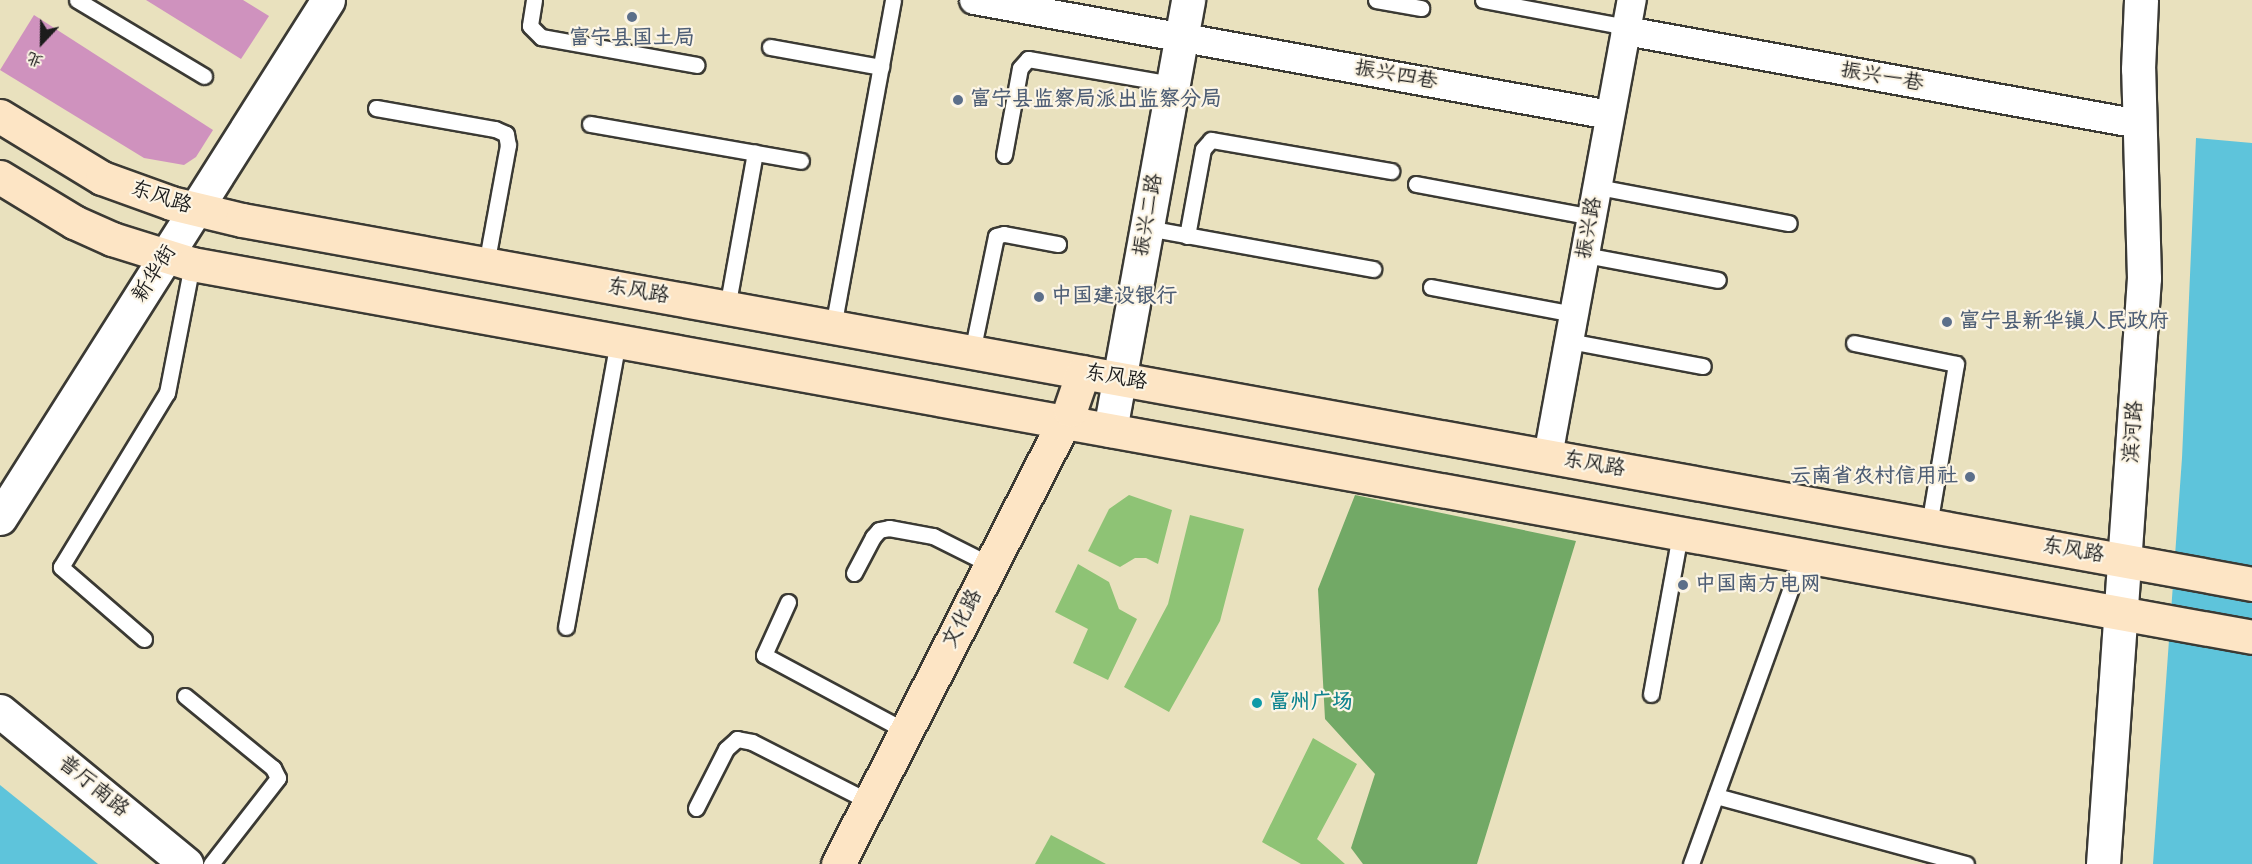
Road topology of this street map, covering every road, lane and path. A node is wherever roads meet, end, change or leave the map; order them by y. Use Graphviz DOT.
graph roads {
  1 [pos="77,0"];
  2 [pos="328,0"];
  3 [pos="534,0"];
  4 [pos="893,0"];
  5 [pos="974,0"];
  6 [pos="1188,0"];
  7 [pos="1376,0"];
  8 [pos="1483,0"];
  9 [pos="2141,0"];
  10 [pos="1421,9"];
  11 [pos="1628,19"];
  12 [pos="1181,38"];
  13 [pos="770,47"];
  14 [pos="697,65"];
  15 [pos="881,67"];
  16 [pos="204,76"];
  17 [pos="1173,84"];
  18 [pos="376,108"];
  19 [pos="1610,115"];
  20 [pos="0,116"];
  21 [pos="590,124"];
  22 [pos="2139,124"];
  23 [pos="755,153"];
  24 [pos="1004,155"];
  25 [pos="801,161"];
  26 [pos="1391,171"];
  27 [pos="0,177"];
  28 [pos="1416,184"];
  29 [pos="1598,187"];
  30 [pos="195,210"];
  31 [pos="1592,217"];
  32 [pos="1789,223"];
  33 [pos="1147,228"];
  34 [pos="1187,236"];
  35 [pos="1058,244"];
  36 [pos="1585,255"];
  37 [pos="179,260"];
  38 [pos="486,265"];
  39 [pos="1373,269"];
  40 [pos="1718,280"];
  41 [pos="1431,287"];
  42 [pos="727,308"];
  43 [pos="833,327"];
  44 [pos="1572,327"];
  45 [pos="618,342"];
  46 [pos="1854,343"];
  47 [pos="972,352"];
  48 [pos="1703,366"];
  49 [pos="1083,372"];
  50 [pos="1119,379"];
  51 [pos="1064,422"];
  52 [pos="1110,430"];
  53 [pos="1548,456"];
  54 [pos="0,518"];
  55 [pos="1929,525"];
  56 [pos="1680,534"];
  57 [pos="1803,555"];
  58 [pos="2125,560"];
  59 [pos="991,565"];
  60 [pos="854,573"];
  61 [pos="2252,584"];
  62 [pos="788,602"];
  63 [pos="2121,613"];
  64 [pos="566,627"];
  65 [pos="2252,637"];
  66 [pos="144,639"];
  67 [pos="1651,694"];
  68 [pos="185,696"];
  69 [pos="0,711"];
  70 [pos="906,731"];
  71 [pos="1716,796"];
  72 [pos="870,802"];
  73 [pos="696,808"];
  74 [pos="186,864"];
  75 [pos="211,864"];
  76 [pos="838,864"];
  77 [pos="1691,864"];
  78 [pos="1966,864"];
  79 [pos="2103,864"];
  1 -- 16 [label="lane"];
  2 -- 30 [label="street, 新华街"];
  3 -- 14 [label="lane"];
  4 -- 15 [label="lane"];
  5 -- 12 [label="street, 振兴四巷"];
  6 -- 12 [label="street, 振兴二路"];
  7 -- 10 [label="lane"];
  8 -- 11 [label="lane"];
  9 -- 22 [label="street, 滨河路"];
  11 -- 19 [label="street, 振兴路"];
  11 -- 22 [label="street, 振兴一巷"];
  12 -- 17 [label="street, 振兴二路"];
  12 -- 19 [label="street, 振兴四巷"];
  13 -- 15 [label="lane"];
  15 -- 43 [label="lane"];
  17 -- 24 [label="lane"];
  17 -- 33 [label="street, 振兴二路"];
  18 -- 38 [label="lane"];
  19 -- 29 [label="street, 振兴路"];
  20 -- 30 [label="main road, 东风路"];
  21 -- 23 [label="lane"];
  22 -- 58 [label="street, 滨河路"];
  23 -- 25 [label="lane"];
  23 -- 42 [label="lane"];
  26 -- 34 [label="lane"];
  27 -- 37 [label="main road"];
  28 -- 31 [label="lane"];
  29 -- 31 [label="street, 振兴路"];
  29 -- 32 [label="lane"];
  30 -- 37 [label="street, 新华街"];
  30 -- 38 [label="main road, 东风路"];
  31 -- 36 [label="street, 振兴路"];
  33 -- 34 [label="lane"];
  33 -- 50 [label="street, 振兴二路"];
  34 -- 39 [label="lane"];
  35 -- 47 [label="lane"];
  36 -- 40 [label="lane"];
  36 -- 44 [label="street, 振兴路"];
  37 -- 45 [label="main road"];
  37 -- 54 [label="street, 新华街"];
  37 -- 66 [label="lane"];
  38 -- 42 [label="main road, 东风路"];
  41 -- 44 [label="lane"];
  42 -- 43 [label="main road, 东风路"];
  43 -- 47 [label="main road, 东风路"];
  44 -- 48 [label="lane"];
  44 -- 53 [label="street, 振兴路"];
  45 -- 51 [label="main road"];
  45 -- 64 [label="lane"];
  46 -- 55 [label="lane"];
  47 -- 49 [label="main road, 东风路"];
  49 -- 50 [label="main road, 东风路"];
  49 -- 51 [label="main road, 文化路"];
  50 -- 52 [label="street, 振兴二路"];
  50 -- 53 [label="main road, 东风路"];
  51 -- 52 [label="main road"];
  51 -- 59 [label="main road, 文化路"];
  52 -- 56 [label="main road"];
  53 -- 55 [label="main road, 东风路"];
  55 -- 58 [label="main road, 东风路"];
  56 -- 57 [label="main road"];
  56 -- 67 [label="lane"];
  57 -- 63 [label="main road"];
  57 -- 71 [label="lane"];
  58 -- 61 [label="main road, 东风路"];
  58 -- 63 [label="street, 滨河路"];
  59 -- 60 [label="lane"];
  59 -- 70 [label="main road, 文化路"];
  62 -- 70 [label="lane"];
  63 -- 65 [label="main road"];
  63 -- 79 [label="street, 滨河路"];
  68 -- 75 [label="lane"];
  69 -- 74 [label="street, 普厅南路"];
  70 -- 72 [label="main road, 文化路"];
  71 -- 77 [label="lane"];
  71 -- 78 [label="lane"];
  72 -- 73 [label="lane"];
  72 -- 76 [label="main road, 文化路"];
}
